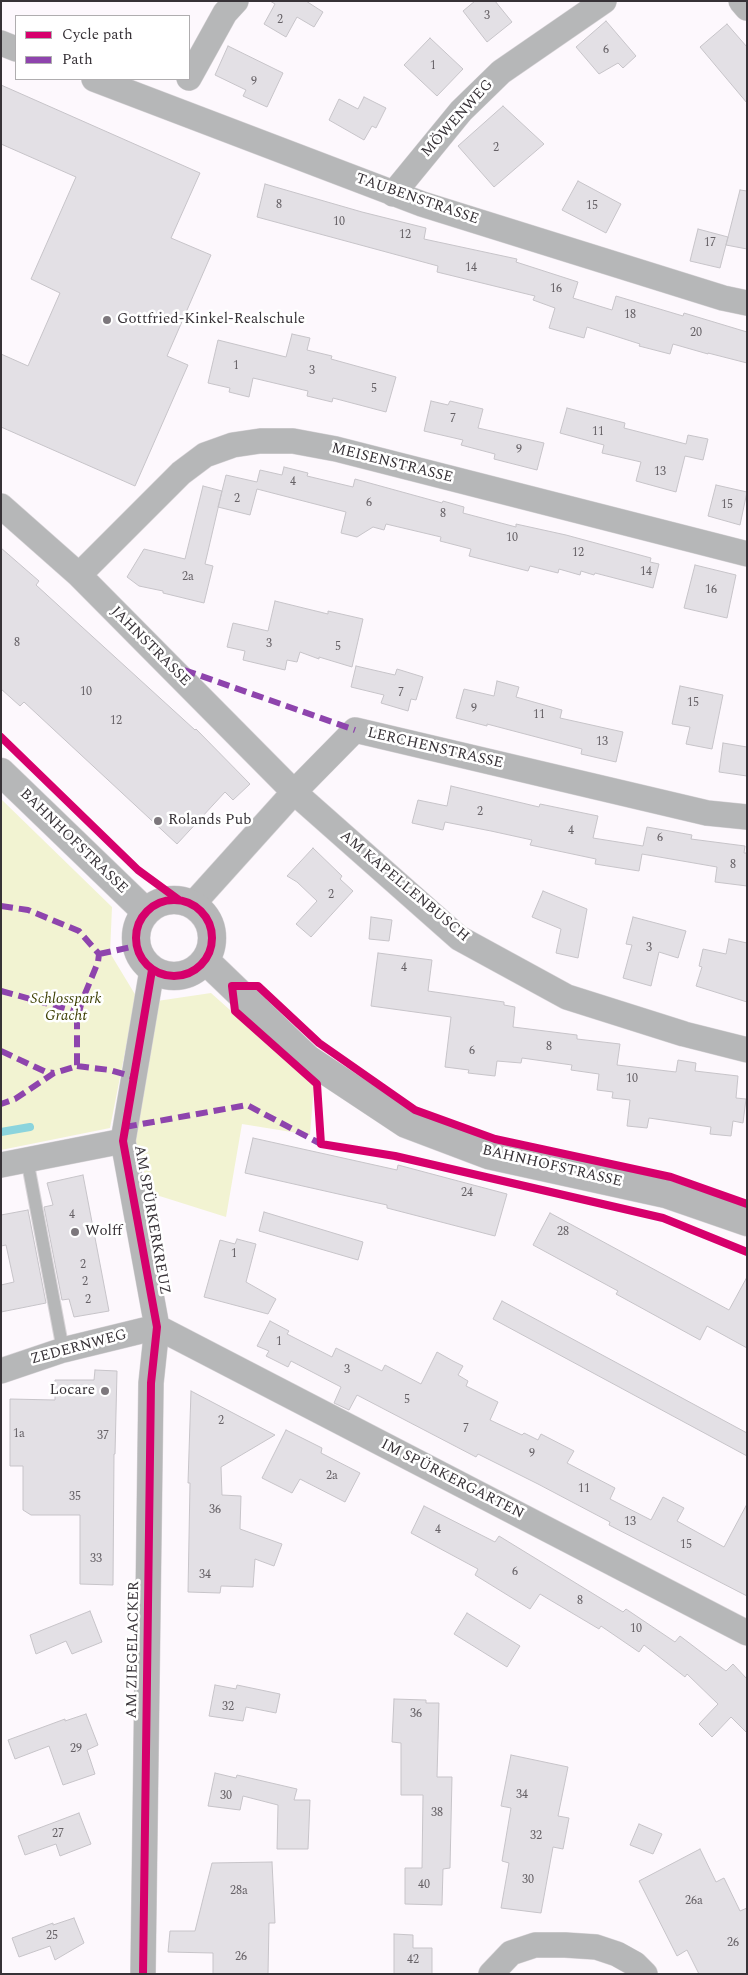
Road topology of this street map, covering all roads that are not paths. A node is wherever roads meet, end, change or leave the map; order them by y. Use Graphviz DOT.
graph roads {
  1 [pos="236,1"];
  2 [pos="604,1"];
  3 [pos="741,1"];
  4 [pos="747,8"];
  5 [pos="1,43"];
  6 [pos="15,49"];
  7 [pos="190,74"];
  8 [pos="97,80"];
  9 [pos="187,80"];
  10 [pos="171,109"];
  11 [pos="393,194"];
  12 [pos="747,303"];
  13 [pos="1,506"];
  14 [pos="747,554"];
  15 [pos="79,575"];
  16 [pos="1,772"];
  17 [pos="294,792"];
  18 [pos="747,817"];
  19 [pos="193,904"];
  20 [pos="146,912"];
  21 [pos="206,961"];
  22 [pos="152,970"];
  23 [pos="747,1050"];
  24 [pos="123,1141"];
  25 [pos="27,1160"];
  26 [pos="1,1164"];
  27 [pos="747,1222"];
  28 [pos="156,1327"];
  29 [pos="63,1350"];
  30 [pos="1,1371"];
  31 [pos="747,1634"];
  32 [pos="142,1974"];
  33 [pos="491,1974"];
  34 [pos="645,1974"];
  1 -- 7 [label="street"];
  2 -- 11 [label="street, MÖWENWEG"];
  3 -- 4 [label="street"];
  5 -- 6 [label="street"];
  8 -- 10 [label="street, TAUBENSTRASSE"];
  9 -- 10 [label="street"];
  10 -- 11 [label="street, TAUBENSTRASSE"];
  11 -- 12 [label="street, TAUBENSTRASSE"];
  13 -- 15 [label="street, JAHNSTRASSE"];
  14 -- 15 [label="street, MEISENSTRASSE"];
  15 -- 17 [label="street, JAHNSTRASSE"];
  16 -- 20 [label="street, BAHNHOFSTRASSE"];
  17 -- 18 [label="street, LERCHENSTRASSE"];
  17 -- 19 [label="street, LERCHENSTRASSE"];
  17 -- 23 [label="street, AM KAPELLENBUSCH"];
  19 -- 20 [label="street"];
  19 -- 21 [label="street"];
  20 -- 22 [label="street"];
  21 -- 22 [label="street"];
  21 -- 27 [label="street, BAHNHOFSTRASSE"];
  22 -- 24 [label="street, AM SPÜRKERKREUZ"];
  24 -- 25 [label="street"];
  24 -- 28 [label="street, AM SPÜRKERKREUZ"];
  25 -- 26 [label="street"];
  25 -- 29 [label="lane"];
  28 -- 29 [label="street, ZEDERNWEG"];
  28 -- 31 [label="street, IM SPÜRKERGARTEN"];
  28 -- 32 [label="street, AM ZIEGELACKER"];
  29 -- 30 [label="street, ZEDERNWEG"];
  33 -- 34 [label="street"];
}
